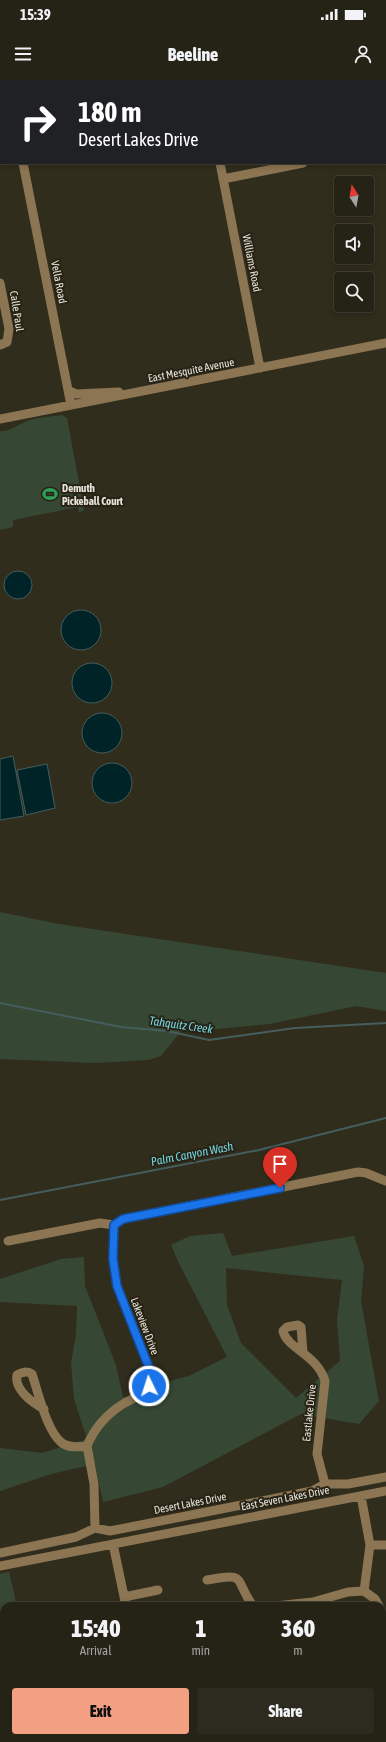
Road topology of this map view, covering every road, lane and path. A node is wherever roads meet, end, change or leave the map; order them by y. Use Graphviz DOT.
graph roads {
  1 [pos="23,164"];
  2 [pos="220,164"];
  3 [pos="298,164"];
  4 [pos="223,179"];
  5 [pos="0,283"];
  6 [pos="386,343"];
  7 [pos="4,344"];
  8 [pos="260,368"];
  9 [pos="68,390"];
  10 [pos="133,393"];
  11 [pos="71,405"];
  12 [pos="0,420"];
  13 [pos="386,1181"];
  14 [pos="114,1225"];
  15 [pos="8,1241"];
  16 [pos="303,1352"];
  17 [pos="44,1409"];
  18 [pos="87,1446"];
  19 [pos="386,1477"];
  20 [pos="325,1484"];
  21 [pos="386,1491"];
  22 [pos="361,1496"];
  23 [pos="95,1528"];
  24 [pos="113,1544"];
  25 [pos="370,1545"];
  26 [pos="386,1545"];
  27 [pos="0,1553"];
  28 [pos="0,1566"];
  29 [pos="207,1580"];
  30 [pos="158,1590"];
  31 [pos="364,1591"];
  32 [pos="125,1601"];
  33 [pos="251,1602"];
  34 [pos="313,1602"];
  35 [pos="377,1602"];
  1 -- 9 [label="street, Vella Road"];
  2 -- 4 [label="street, Williams Road"];
  3 -- 4 [label="street"];
  4 -- 8 [label="street, Williams Road"];
  5 -- 7 [label="street, Calle Paul"];
  6 -- 8 [label="street, East Mesquite Avenue"];
  8 -- 10 [label="street, East Mesquite Avenue"];
  9 -- 10 [label="street"];
  9 -- 11 [label="street, Vella Road"];
  10 -- 11 [label="street, East Mesquite Avenue"];
  11 -- 12 [label="street, East Mesquite Avenue"];
  13 -- 14 [label="street"];
  14 -- 15 [label="street"];
  14 -- 18 [label="street, Lakeview Drive"];
  16 -- 20 [label="street, Eastlake Drive"];
  17 -- 18 [label="street"];
  18 -- 23 [label="street"];
  19 -- 20 [label="street, Desert Lakes Drive"];
  20 -- 23 [label="street, Desert Lakes Drive"];
  21 -- 22 [label="street, East Seven Lakes Drive"];
  22 -- 24 [label="street, East Seven Lakes Drive"];
  22 -- 25 [label="street"];
  23 -- 27 [label="street"];
  24 -- 28 [label="street, East Seven Lakes Drive"];
  24 -- 32 [label="street"];
  25 -- 26 [label="street"];
  25 -- 31 [label="street"];
  29 -- 33 [label="street"];
  30 -- 32 [label="street"];
  31 -- 34 [label="street"];
  31 -- 35 [label="street"];
}
